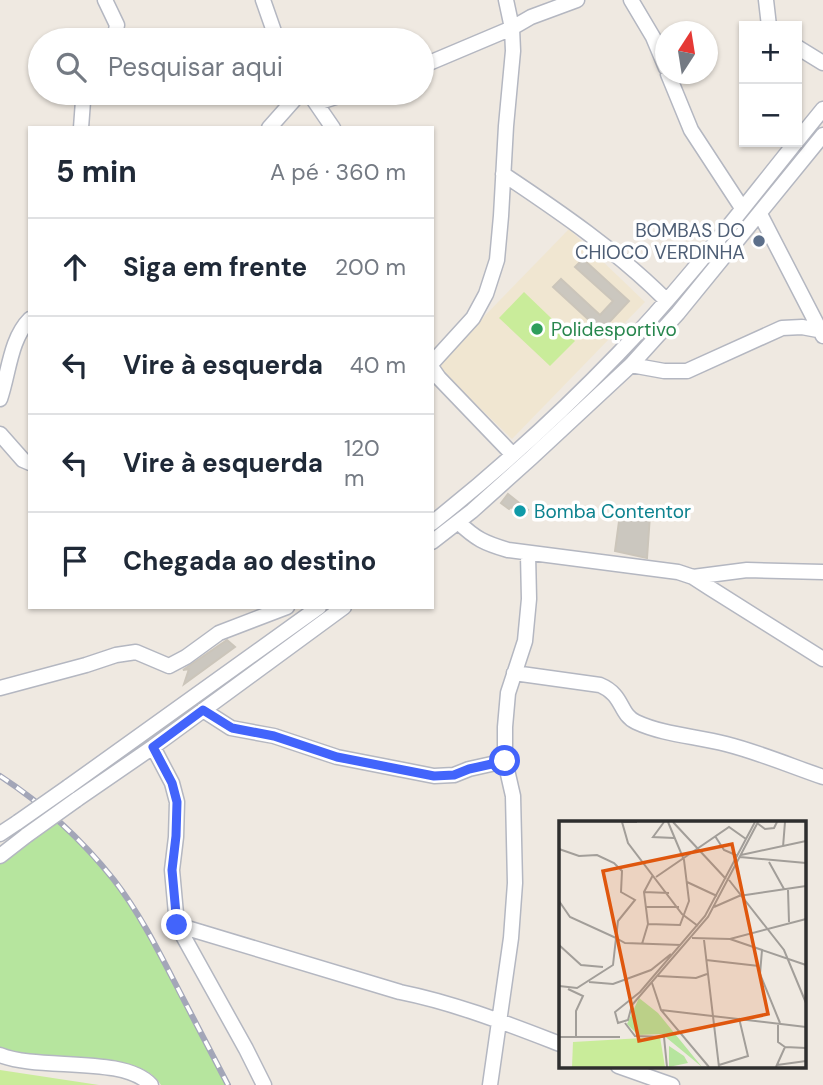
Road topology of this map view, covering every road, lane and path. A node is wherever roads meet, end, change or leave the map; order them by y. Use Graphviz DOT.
graph roads {
  1 [pos="105,0"];
  2 [pos="263,0"];
  3 [pos="506,0"];
  4 [pos="577,0"];
  5 [pos="631,0"];
  6 [pos="766,0"];
  7 [pos="768,21"];
  8 [pos="116,28"];
  9 [pos="273,28"];
  10 [pos="512,29"];
  11 [pos="655,42"];
  12 [pos="802,50"];
  13 [pos="434,61"];
  14 [pos="823,63"];
  15 [pos="672,84"];
  16 [pos="83,105"];
  17 [pos="289,105"];
  18 [pos="318,105"];
  19 [pos="823,108"];
  20 [pos="81,126"];
  21 [pos="271,126"];
  22 [pos="332,126"];
  23 [pos="802,134"];
  24 [pos="823,135"];
  25 [pos="791,147"];
  26 [pos="503,174"];
  27 [pos="742,208"];
  28 [pos="760,214"];
  29 [pos="666,300"];
  30 [pos="28,321"];
  31 [pos="822,333"];
  32 [pos="434,363"];
  33 [pos="631,365"];
  34 [pos="434,369"];
  35 [pos="0,399"];
  36 [pos="0,434"];
  37 [pos="513,455"];
  38 [pos="28,462"];
  39 [pos="434,521"];
  40 [pos="458,522"];
  41 [pos="434,540"];
  42 [pos="528,554"];
  43 [pos="823,572"];
  44 [pos="693,576"];
  45 [pos="282,609"];
  46 [pos="316,609"];
  47 [pos="341,609"];
  48 [pos="823,659"];
  49 [pos="514,673"];
  50 [pos="0,688"];
  51 [pos="203,710"];
  52 [pos="153,747"];
  53 [pos="505,761"];
  54 [pos="823,777"];
  55 [pos="0,834"];
  56 [pos="2,854"];
  57 [pos="177,925"];
  58 [pos="499,1020"];
  59 [pos="559,1043"];
  60 [pos="0,1055"];
  61 [pos="621,1068"];
  62 [pos="638,1079"];
  63 [pos="151,1085"];
  64 [pos="264,1085"];
  65 [pos="490,1085"];
  66 [pos="672,1085"];
  1 -- 8 [label="street"];
  2 -- 9 [label="street"];
  3 -- 10 [label="street"];
  4 -- 10 [label="street"];
  5 -- 11 [label="street"];
  6 -- 7 [label="street"];
  10 -- 13 [label="street"];
  10 -- 26 [label="street"];
  12 -- 14 [label="street"];
  15 -- 27 [label="street"];
  16 -- 20 [label="street"];
  17 -- 21 [label="street"];
  18 -- 22 [label="street"];
  19 -- 23 [label="street"];
  24 -- 28 [label="street"];
  25 -- 27 [label="street"];
  26 -- 29 [label="street"];
  26 -- 32 [label="street"];
  27 -- 29 [label="street"];
  28 -- 31 [label="street"];
  28 -- 33 [label="street"];
  29 -- 37 [label="street"];
  30 -- 35 [label="street"];
  31 -- 33 [label="street"];
  33 -- 40 [label="street"];
  34 -- 37 [label="street"];
  36 -- 38 [label="street"];
  37 -- 39 [label="street"];
  40 -- 41 [label="street"];
  40 -- 42 [label="street"];
  42 -- 44 [label="street"];
  42 -- 49 [label="street"];
  43 -- 44 [label="street"];
  44 -- 48 [label="street"];
  45 -- 50 [label="street"];
  46 -- 55 [label="street, bridge"];
  47 -- 51 [label="street"];
  49 -- 53 [label="street"];
  49 -- 54 [label="street"];
  51 -- 52 [label="street"];
  51 -- 53 [label="street"];
  52 -- 56 [label="street, bridge"];
  52 -- 57 [label="street"];
  53 -- 58 [label="street"];
  57 -- 58 [label="street"];
  57 -- 64 [label="street"];
  58 -- 59 [label="street"];
  58 -- 65 [label="street"];
  60 -- 63 [label="street"];
  61 -- 62 [label="street"];
  62 -- 66 [label="street"];
}
